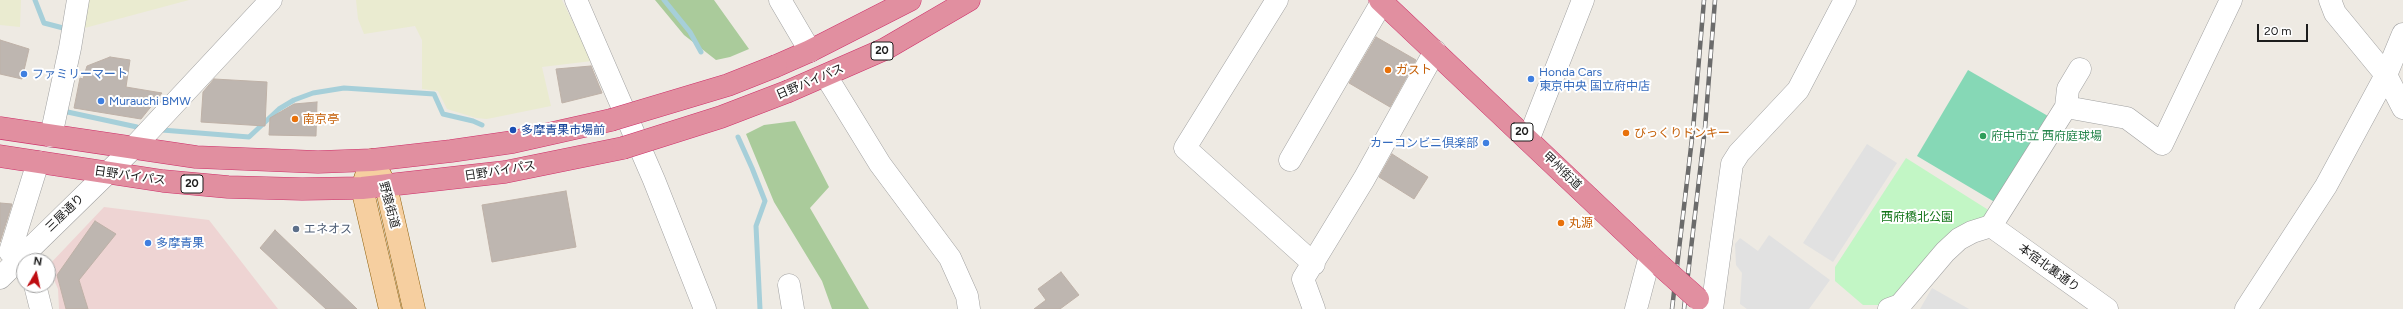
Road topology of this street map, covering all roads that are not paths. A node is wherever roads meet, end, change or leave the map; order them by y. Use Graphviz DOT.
graph roads {
  1 [pos="78,0"];
  2 [pos="271,0"];
  3 [pos="576,0"];
  4 [pos="780,0"];
  5 [pos="910,0"];
  6 [pos="969,0"];
  7 [pos="1277,0"];
  8 [pos="1584,0"];
  9 [pos="1845,0"];
  10 [pos="2231,0"];
  11 [pos="2330,0"];
  12 [pos="1381,1"];
  13 [pos="2403,34"];
  14 [pos="810,51"];
  15 [pos="1435,51"];
  16 [pos="2080,69"];
  17 [pos="2386,75"];
  18 [pos="826,76"];
  19 [pos="2066,107"];
  20 [pos="2403,108"];
  21 [pos="0,128"];
  22 [pos="51,136"];
  23 [pos="1528,138"];
  24 [pos="132,149"];
  25 [pos="0,156"];
  26 [pos="372,160"];
  27 [pos="1290,160"];
  28 [pos="38,162"];
  29 [pos="107,173"];
  30 [pos="386,186"];
  31 [pos="362,188"];
  32 [pos="1991,226"];
  33 [pos="14,254"];
  34 [pos="1655,261"];
  35 [pos="1314,264"];
  36 [pos="0,278"];
  37 [pos="789,285"];
  38 [pos="37,293"];
  39 [pos="1706,306"];
  40 [pos="41,309"];
  41 [pos="390,309"];
  42 [pos="414,309"];
  43 [pos="705,309"];
  44 [pos="793,309"];
  45 [pos="969,309"];
  46 [pos="1314,309"];
  47 [pos="1636,309"];
  48 [pos="1889,309"];
  49 [pos="2107,309"];
  50 [pos="2246,309"];
  1 -- 22 [label="street"];
  2 -- 24 [label="street, 三屋通り"];
  3 -- 43 [label="street"];
  4 -- 14 [label="street"];
  5 -- 14 [label="highway, 20"];
  6 -- 18 [label="highway, 日野バイパス / 20"];
  7 -- 35 [label="street"];
  8 -- 23 [label="street"];
  9 -- 39 [label="street"];
  10 -- 19 [label="street"];
  11 -- 17 [label="street"];
  12 -- 15 [label="highway, 甲州街道 / 20"];
  12 -- 27 [label="street"];
  13 -- 17 [label="street"];
  14 -- 26 [label="highway, 20, bridge"];
  15 -- 23 [label="highway, 甲州街道 / 20"];
  15 -- 35 [label="street"];
  16 -- 19 [label="street"];
  17 -- 20 [label="street"];
  17 -- 50 [label="street"];
  18 -- 30 [label="highway, 日野バイパス / 20, bridge"];
  18 -- 45 [label="street"];
  19 -- 32 [label="street"];
  21 -- 22 [label="highway, 20"];
  22 -- 24 [label="highway, 20"];
  23 -- 34 [label="highway, 甲州街道 / 20"];
  24 -- 26 [label="highway, 20"];
  24 -- 29 [label="street, 三屋通り"];
  25 -- 28 [label="highway, 日野バイパス / 20"];
  26 -- 30 [label="main road, 野猿街道"];
  26 -- 31 [label="main road, 野猿街道"];
  28 -- 29 [label="highway, 日野バイパス / 20"];
  28 -- 33 [label="street"];
  29 -- 31 [label="highway, 日野バイパス / 20"];
  29 -- 33 [label="street, 三屋通り"];
  30 -- 31 [label="highway, 日野バイパス / 20"];
  30 -- 42 [label="main road, 野猿街道"];
  31 -- 41 [label="main road, 野猿街道"];
  32 -- 48 [label="street"];
  32 -- 49 [label="street, 本宿北裏通り"];
  33 -- 36 [label="street, 三屋通り"];
  34 -- 39 [label="highway, 甲州街道 / 20, bridge"];
  34 -- 47 [label="street"];
  35 -- 46 [label="street"];
  37 -- 44 [label="street"];
  38 -- 40 [label="street"];
}
